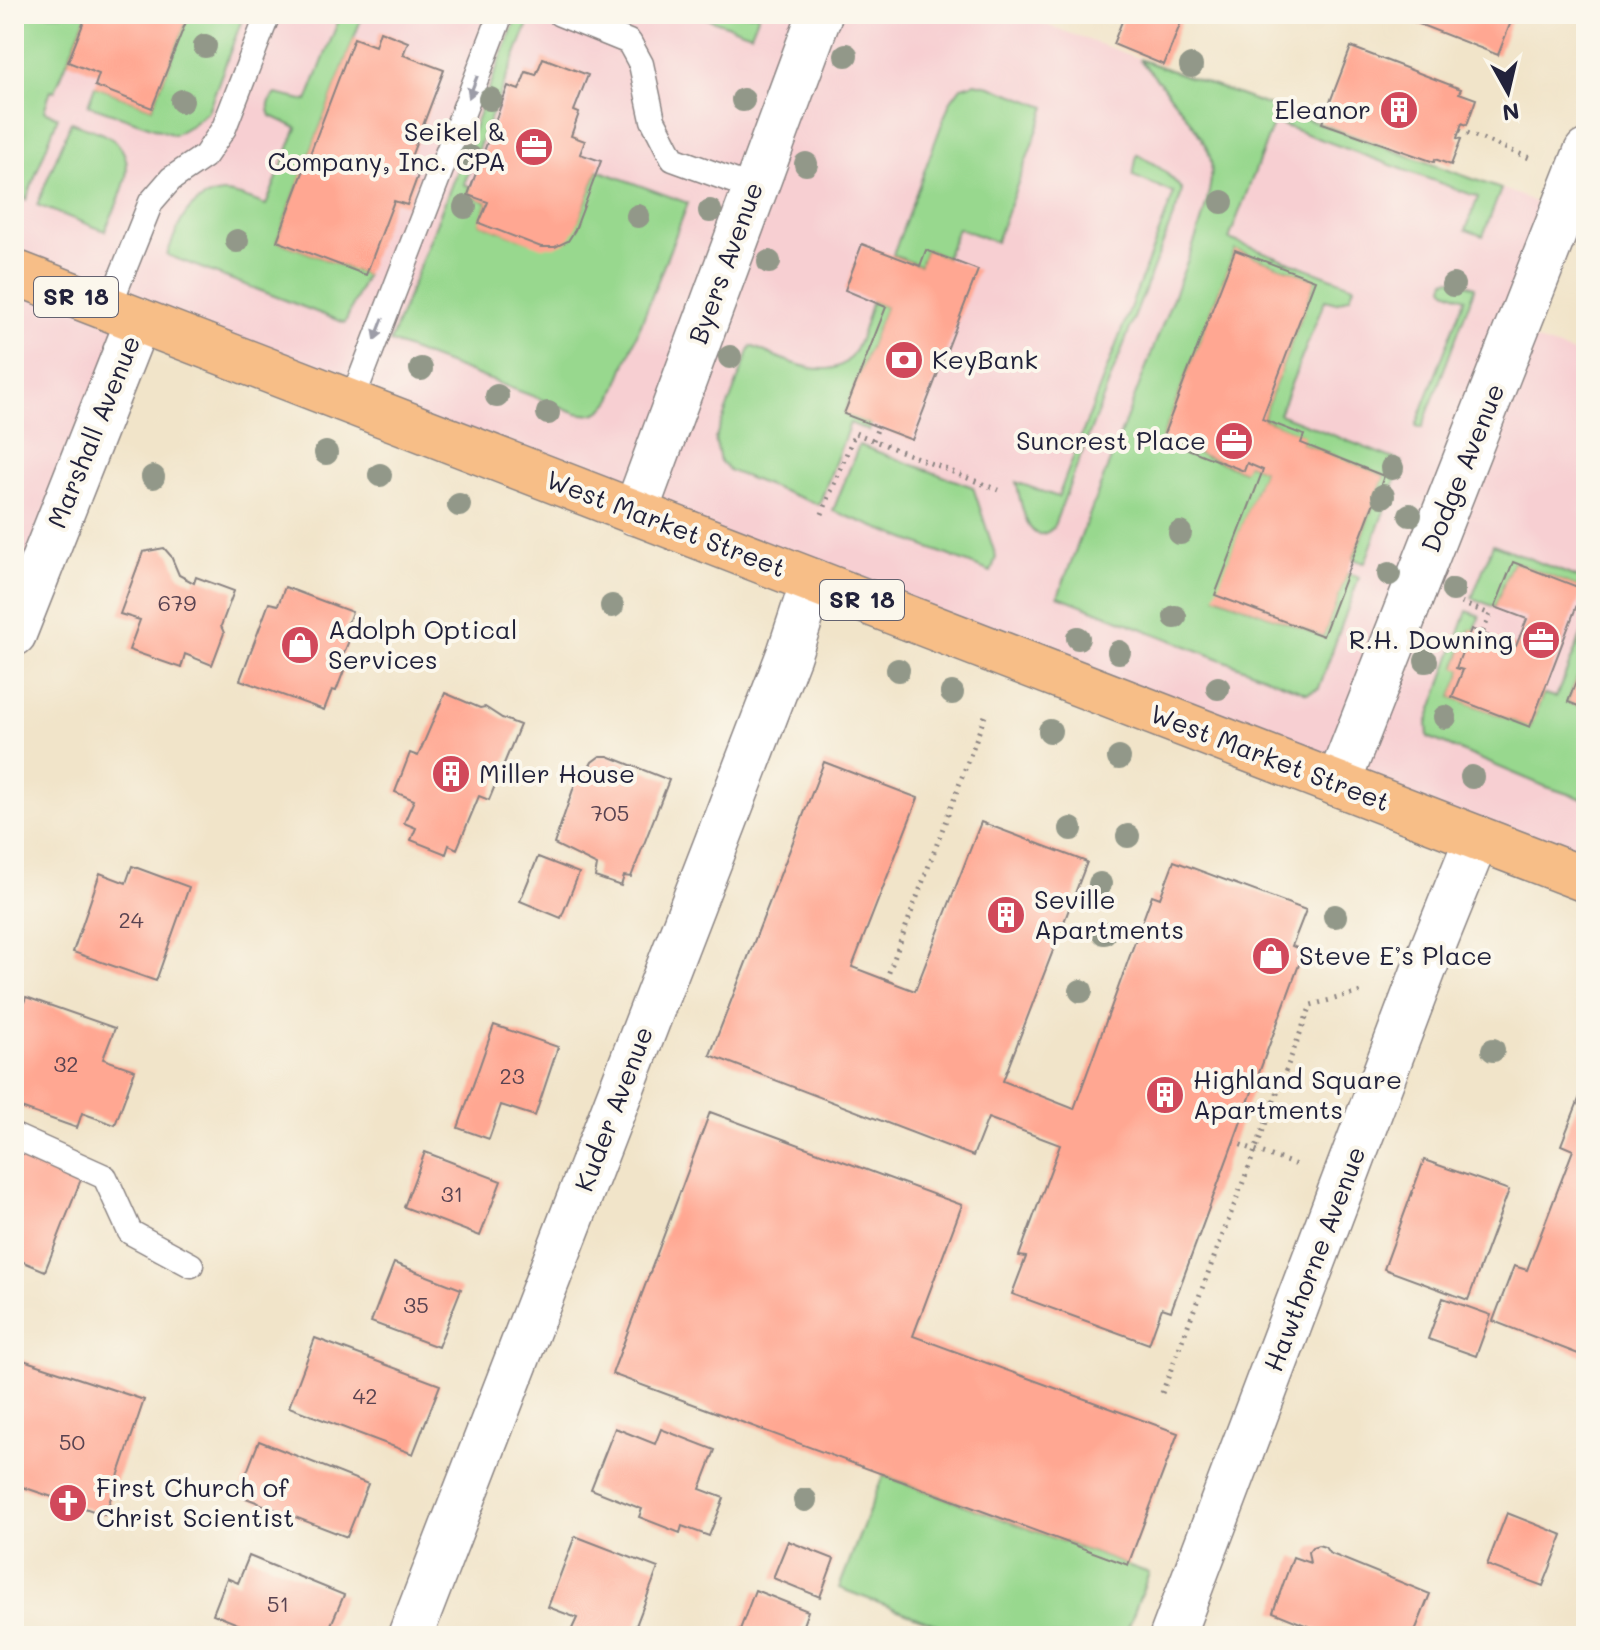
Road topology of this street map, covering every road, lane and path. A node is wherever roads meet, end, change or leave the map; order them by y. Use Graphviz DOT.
graph roads {
  1 [pos="268,14"];
  2 [pos="501,14"];
  3 [pos="560,14"];
  4 [pos="820,14"];
  5 [pos="1460,130"];
  6 [pos="1586,152"];
  7 [pos="1532,159"];
  8 [pos="753,188"];
  9 [pos="14,272"];
  10 [pos="123,315"];
  11 [pos="351,403"];
  12 [pos="878,427"];
  13 [pos="873,440"];
  14 [pos="998,490"];
  15 [pos="635,513"];
  16 [pos="822,514"];
  17 [pos="813,581"];
  18 [pos="1461,603"];
  19 [pos="14,634"];
  20 [pos="1482,634"];
  21 [pos="986,713"];
  22 [pos="1338,784"];
  23 [pos="1477,838"];
  24 [pos="1586,880"];
  25 [pos="886,980"];
  26 [pos="1370,989"];
  27 [pos="14,1136"];
  28 [pos="1233,1142"];
  29 [pos="1255,1150"];
  30 [pos="1304,1168"];
  31 [pos="191,1265"];
  32 [pos="1162,1393"];
  33 [pos="410,1636"];
  34 [pos="1172,1636"];
  1 -- 10 [label="lane"];
  2 -- 11 [label="lane, one-way"];
  3 -- 8 [label="lane"];
  4 -- 8 [label="street, Byers Avenue"];
  5 -- 7 [label="path"];
  6 -- 22 [label="street, Dodge Avenue"];
  8 -- 15 [label="street, Byers Avenue"];
  9 -- 10 [label="main road, West Market Street / SR 18"];
  10 -- 11 [label="main road, West Market Street / SR 18"];
  10 -- 19 [label="street, Marshall Avenue"];
  11 -- 15 [label="main road, West Market Street / SR 18"];
  12 -- 13 [label="path"];
  13 -- 14 [label="path"];
  13 -- 16 [label="path"];
  15 -- 17 [label="main road, West Market Street / SR 18"];
  17 -- 22 [label="main road, West Market Street / SR 18"];
  17 -- 33 [label="street, Kuder Avenue"];
  18 -- 20 [label="path"];
  21 -- 25 [label="path"];
  22 -- 23 [label="main road, West Market Street / SR 18"];
  23 -- 24 [label="main road, West Market Street / SR 18"];
  23 -- 34 [label="street, Hawthorne Avenue"];
  26 -- 29 [label="path"];
  27 -- 31 [label="lane"];
  28 -- 29 [label="path"];
  29 -- 30 [label="path"];
  29 -- 32 [label="path"];
}
